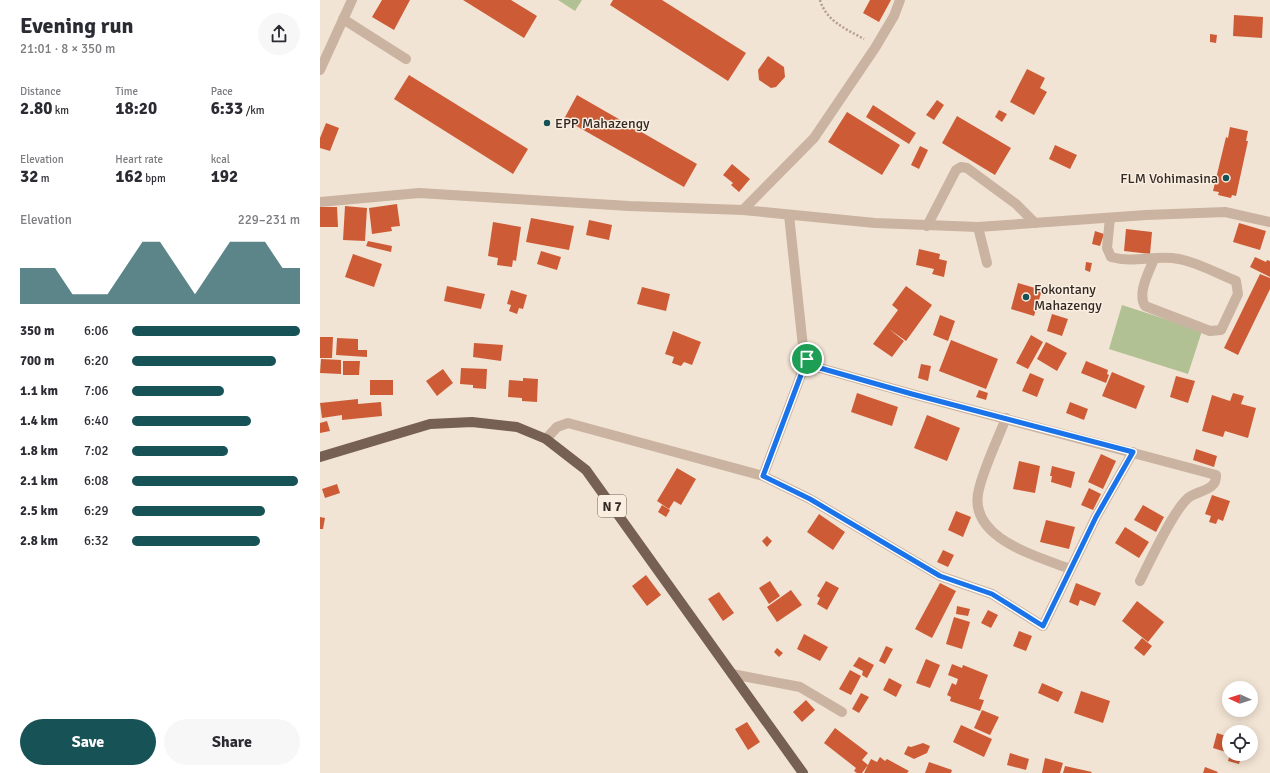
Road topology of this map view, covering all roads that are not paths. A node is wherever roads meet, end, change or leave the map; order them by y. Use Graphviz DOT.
graph roads {
  1 [pos="352,0"];
  2 [pos="900,0"];
  3 [pos="343,19"];
  4 [pos="406,59"];
  5 [pos="320,70"];
  6 [pos="320,202"];
  7 [pos="744,210"];
  8 [pos="789,215"];
  9 [pos="1110,218"];
  10 [pos="1270,222"];
  11 [pos="1036,223"];
  12 [pos="927,226"];
  13 [pos="978,227"];
  14 [pos="1154,259"];
  15 [pos="987,263"];
  16 [pos="807,359"];
  17 [pos="1006,418"];
  18 [pos="546,439"];
  19 [pos="1133,452"];
  20 [pos="320,457"];
  21 [pos="763,476"];
  22 [pos="1070,569"];
  23 [pos="1140,581"];
  24 [pos="732,674"];
  25 [pos="842,712"];
  26 [pos="803,773"];
  1 -- 3 [label="street"];
  2 -- 7 [label="street"];
  3 -- 4 [label="street"];
  3 -- 5 [label="street"];
  6 -- 7 [label="street"];
  7 -- 8 [label="street"];
  8 -- 12 [label="street"];
  8 -- 16 [label="street"];
  9 -- 10 [label="street"];
  9 -- 11 [label="street"];
  9 -- 14 [label="street"];
  11 -- 12 [label="street"];
  11 -- 13 [label="street"];
  12 -- 13 [label="street"];
  13 -- 15 [label="street"];
  14 -- 14 [label="street"];
  16 -- 17 [label="street"];
  16 -- 21 [label="street"];
  17 -- 19 [label="street"];
  17 -- 22 [label="street"];
  18 -- 20 [label="main road, N 7"];
  18 -- 21 [label="street"];
  18 -- 24 [label="main road, N 7"];
  19 -- 22 [label="street"];
  19 -- 23 [label="street"];
  21 -- 22 [label="street"];
  24 -- 25 [label="street"];
  24 -- 26 [label="main road, N 7"];
}
